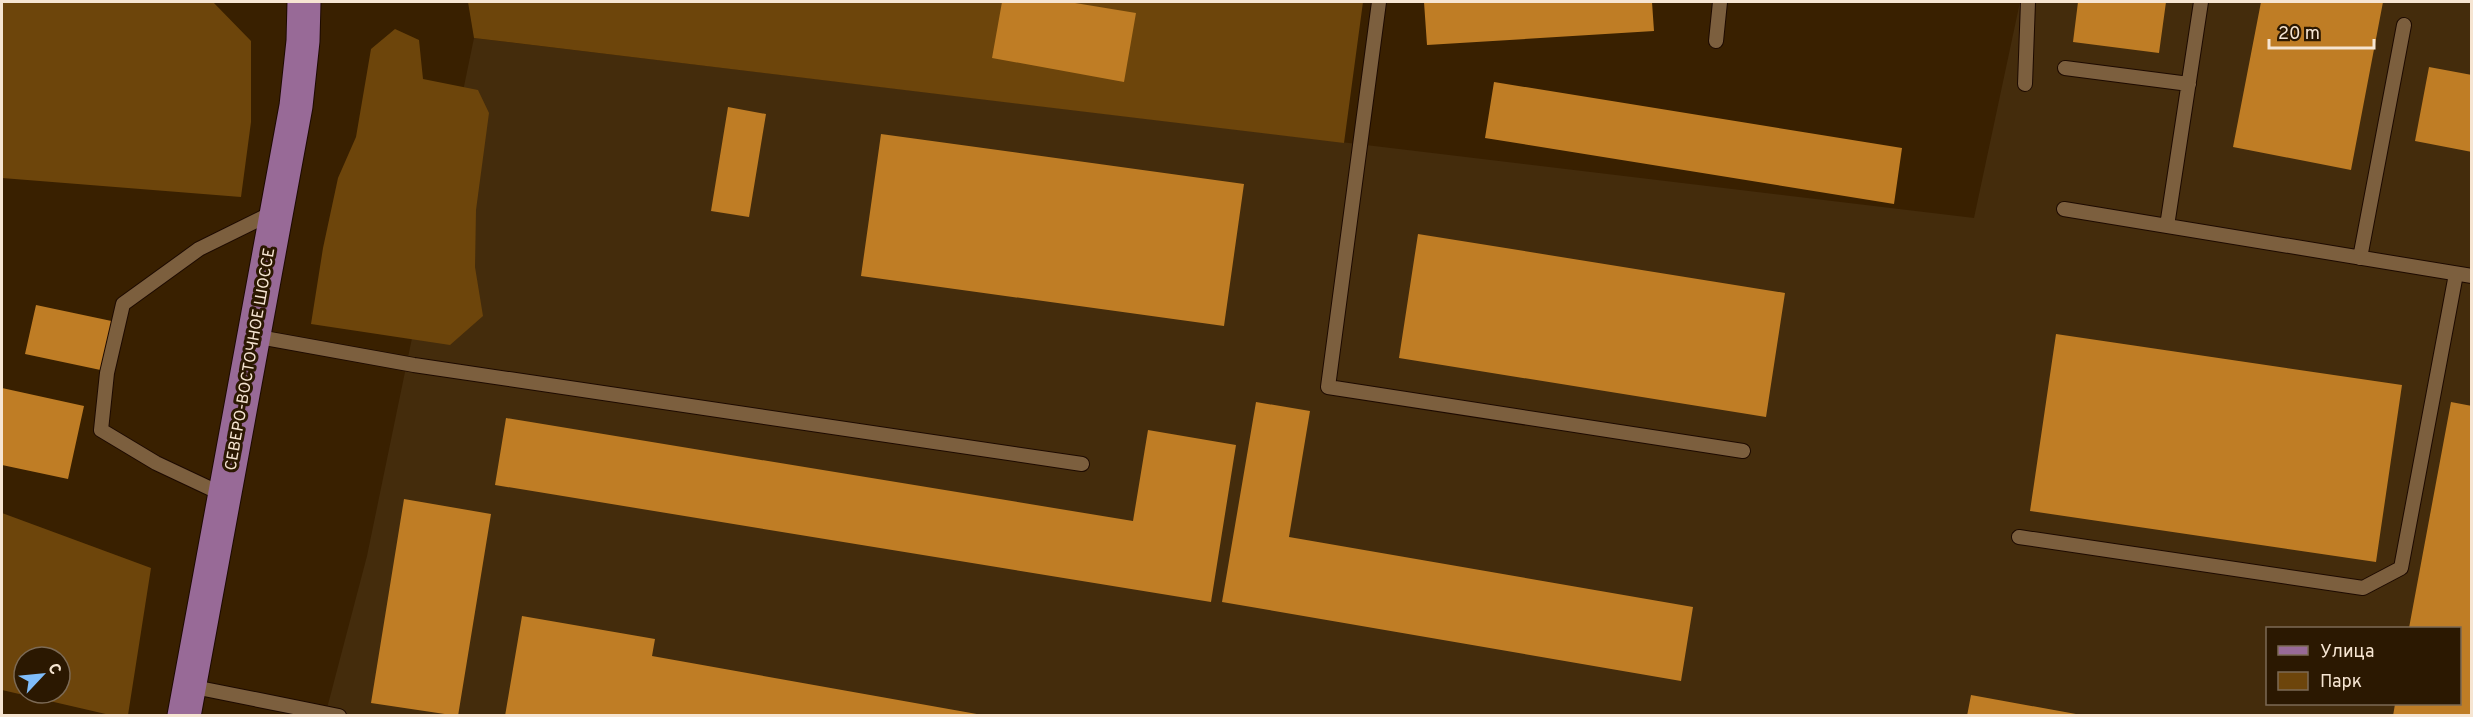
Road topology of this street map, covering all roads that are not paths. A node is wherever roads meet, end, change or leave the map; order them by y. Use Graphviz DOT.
graph roads {
  1 [pos="304,2"];
  2 [pos="1379,2"];
  3 [pos="1720,2"];
  4 [pos="2028,2"];
  5 [pos="2201,2"];
  6 [pos="2404,25"];
  7 [pos="1716,41"];
  8 [pos="2066,68"];
  9 [pos="2025,84"];
  10 [pos="2189,84"];
  11 [pos="2064,208"];
  12 [pos="276,210"];
  13 [pos="2167,226"];
  14 [pos="2360,258"];
  15 [pos="2456,274"];
  16 [pos="2472,276"];
  17 [pos="253,336"];
  18 [pos="1743,451"];
  19 [pos="1082,464"];
  20 [pos="224,495"];
  21 [pos="2019,537"];
  22 [pos="187,701"];
  23 [pos="339,716"];
  1 -- 12 [label="main road, СЕВЕРО-ВОСТОЧНОЕ ШОССЕ"];
  2 -- 18 [label="lane"];
  3 -- 7 [label="lane"];
  4 -- 9 [label="lane"];
  5 -- 10 [label="lane"];
  6 -- 14 [label="lane"];
  8 -- 10 [label="lane"];
  10 -- 13 [label="lane"];
  11 -- 13 [label="lane"];
  12 -- 17 [label="main road, СЕВЕРО-ВОСТОЧНОЕ ШОССЕ"];
  12 -- 20 [label="lane"];
  13 -- 14 [label="lane"];
  14 -- 15 [label="lane"];
  15 -- 16 [label="lane"];
  15 -- 21 [label="lane"];
  17 -- 19 [label="lane"];
  17 -- 20 [label="main road, СЕВЕРО-ВОСТОЧНОЕ ШОССЕ"];
  20 -- 22 [label="main road, СЕВЕРО-ВОСТОЧНОЕ ШОССЕ"];
  22 -- 23 [label="lane"];
}
